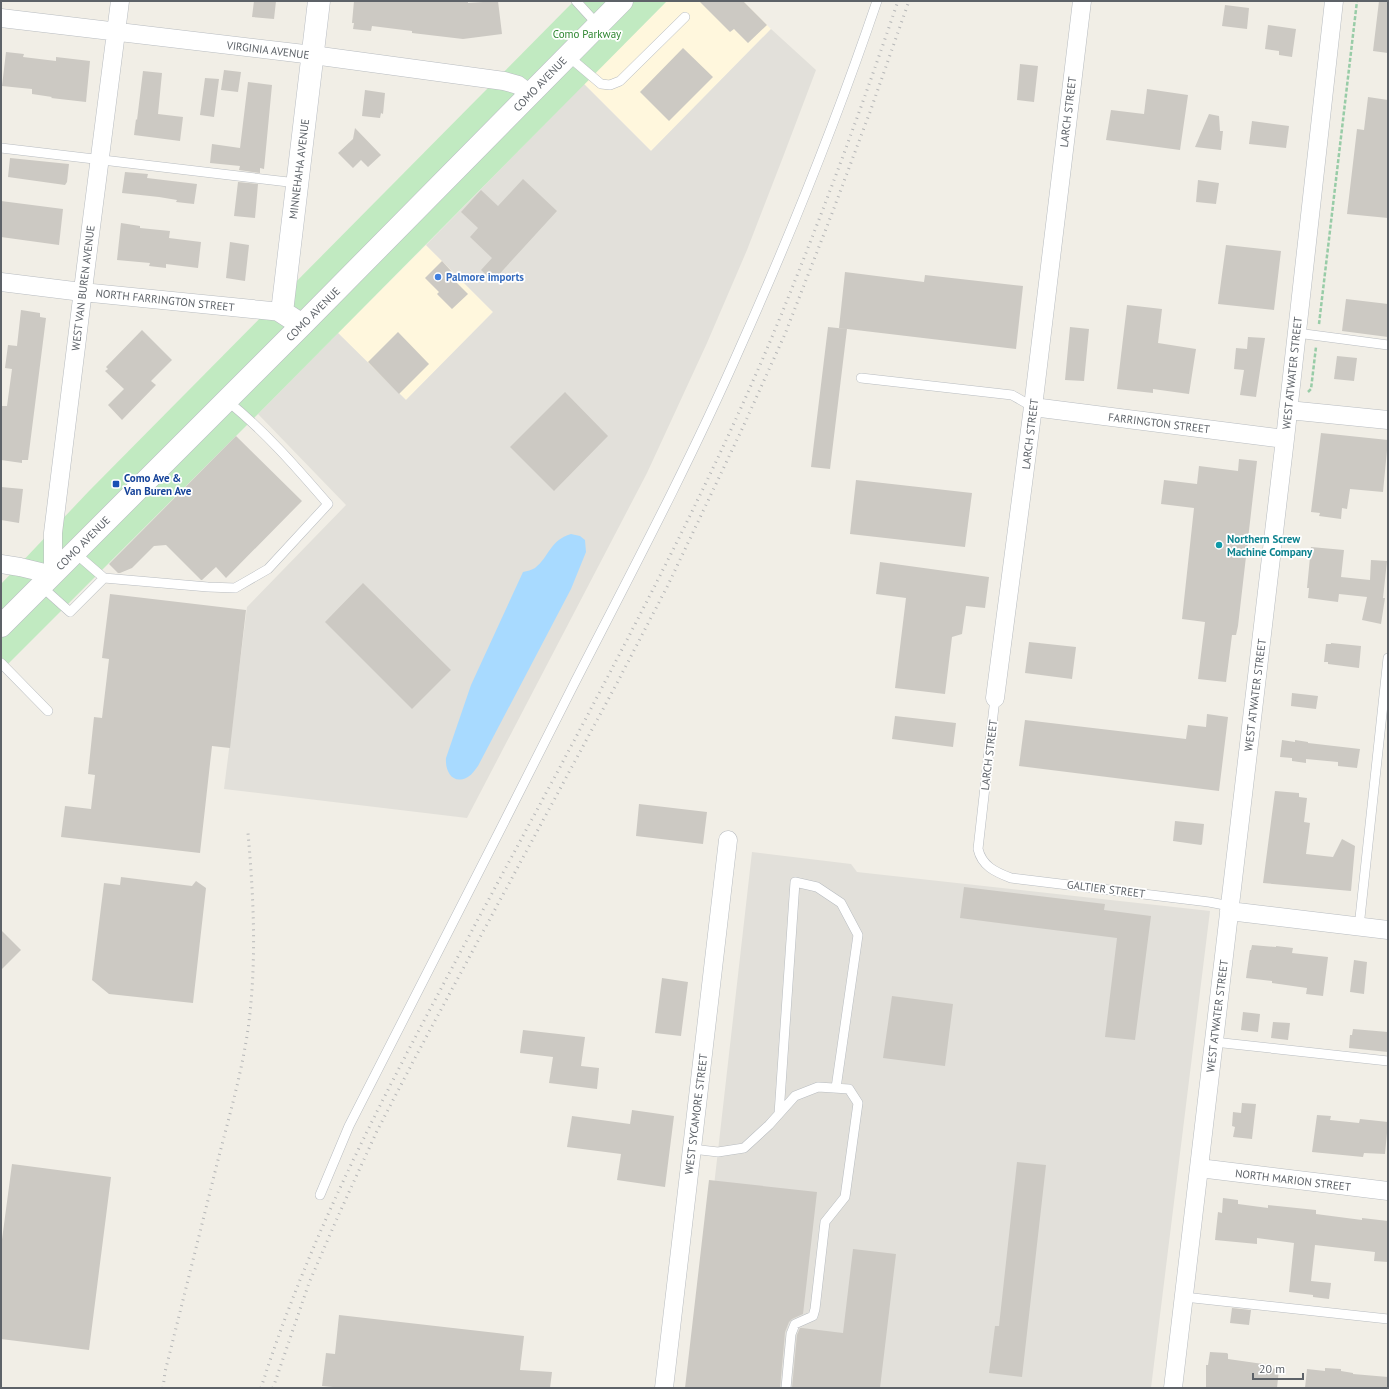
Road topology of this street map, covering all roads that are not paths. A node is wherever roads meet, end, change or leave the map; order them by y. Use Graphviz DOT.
graph roads {
  1 [pos="120,1"];
  2 [pos="319,1"];
  3 [pos="576,1"];
  4 [pos="622,1"];
  5 [pos="877,1"];
  6 [pos="1082,1"];
  7 [pos="1334,1"];
  8 [pos="685,17"];
  9 [pos="1,18"];
  10 [pos="598,25"];
  11 [pos="115,32"];
  12 [pos="313,56"];
  13 [pos="568,56"];
  14 [pos="530,94"];
  15 [pos="1,148"];
  16 [pos="99,160"];
  17 [pos="298,184"];
  18 [pos="1,282"];
  19 [pos="82,292"];
  20 [pos="282,312"];
  21 [pos="302,325"];
  22 [pos="1297,333"];
  23 [pos="1388,345"];
  24 [pos="861,378"];
  25 [pos="226,400"];
  26 [pos="1033,408"];
  27 [pos="1288,410"];
  28 [pos="1388,420"];
  29 [pos="1285,439"];
  30 [pos="74,552"];
  31 [pos="1,564"];
  32 [pos="104,578"];
  33 [pos="47,580"];
  34 [pos="1,626"];
  35 [pos="1388,658"];
  36 [pos="1,663"];
  37 [pos="995,698"];
  38 [pos="48,711"];
  39 [pos="728,840"];
  40 [pos="985,865"];
  41 [pos="1230,909"];
  42 [pos="1359,927"];
  43 [pos="1388,930"];
  44 [pos="1214,1042"];
  45 [pos="1388,1061"];
  46 [pos="836,1088"];
  47 [pos="779,1114"];
  48 [pos="692,1150"];
  49 [pos="1199,1168"];
  50 [pos="1388,1191"];
  51 [pos="320,1195"];
  52 [pos="1184,1297"];
  53 [pos="1388,1319"];
  54 [pos="664,1388"];
  55 [pos="786,1388"];
  56 [pos="1173,1388"];
  1 -- 11 [label="street, WEST VAN BUREN AVENUE"];
  2 -- 12 [label="main road, MINNEHAHA AVENUE"];
  3 -- 10 [label="lane"];
  4 -- 10 [label="main road, COMO AVENUE"];
  5 -- 51 [label="lane"];
  6 -- 26 [label="street, LARCH STREET"];
  7 -- 22 [label="street, WEST ATWATER STREET"];
  8 -- 13 [label="lane"];
  9 -- 11 [label="street, VIRGINIA AVENUE"];
  10 -- 13 [label="main road, COMO AVENUE"];
  11 -- 12 [label="street, VIRGINIA AVENUE"];
  11 -- 16 [label="street, WEST VAN BUREN AVENUE"];
  12 -- 14 [label="street, VIRGINIA AVENUE"];
  12 -- 17 [label="main road, MINNEHAHA AVENUE"];
  13 -- 14 [label="main road, COMO AVENUE"];
  14 -- 21 [label="main road, COMO AVENUE"];
  15 -- 16 [label="lane"];
  16 -- 17 [label="lane"];
  16 -- 19 [label="street, WEST VAN BUREN AVENUE"];
  17 -- 20 [label="main road, MINNEHAHA AVENUE"];
  18 -- 19 [label="street, NORTH FARRINGTON STREET"];
  19 -- 20 [label="street, NORTH FARRINGTON STREET"];
  19 -- 33 [label="street, WEST VAN BUREN AVENUE"];
  20 -- 21 [label="main road"];
  21 -- 25 [label="main road, COMO AVENUE"];
  22 -- 23 [label="lane"];
  22 -- 27 [label="street, WEST ATWATER STREET"];
  24 -- 26 [label="lane"];
  25 -- 30 [label="main road, COMO AVENUE"];
  25 -- 32 [label="lane"];
  26 -- 29 [label="street, FARRINGTON STREET"];
  26 -- 37 [label="street, LARCH STREET"];
  27 -- 28 [label="street"];
  27 -- 29 [label="street, WEST ATWATER STREET"];
  29 -- 41 [label="street, WEST ATWATER STREET"];
  30 -- 32 [label="lane"];
  30 -- 33 [label="main road, COMO AVENUE"];
  31 -- 33 [label="street"];
  32 -- 33 [label="lane"];
  33 -- 34 [label="main road, COMO AVENUE"];
  35 -- 42 [label="lane"];
  36 -- 38 [label="lane"];
  37 -- 40 [label="lane, LARCH STREET"];
  39 -- 48 [label="street, WEST SYCAMORE STREET"];
  40 -- 41 [label="lane, GALTIER STREET"];
  41 -- 42 [label="street, GALTIER STREET"];
  41 -- 44 [label="street, WEST ATWATER STREET"];
  42 -- 43 [label="street, GALTIER STREET"];
  44 -- 45 [label="lane"];
  44 -- 49 [label="street, WEST ATWATER STREET"];
  46 -- 47 [label="lane"];
  46 -- 47 [label="lane"];
  46 -- 55 [label="lane"];
  47 -- 48 [label="lane"];
  48 -- 54 [label="street, WEST SYCAMORE STREET"];
  49 -- 50 [label="street, NORTH MARION STREET"];
  49 -- 52 [label="street, WEST ATWATER STREET"];
  52 -- 53 [label="lane"];
  52 -- 56 [label="street, WEST ATWATER STREET"];
}
